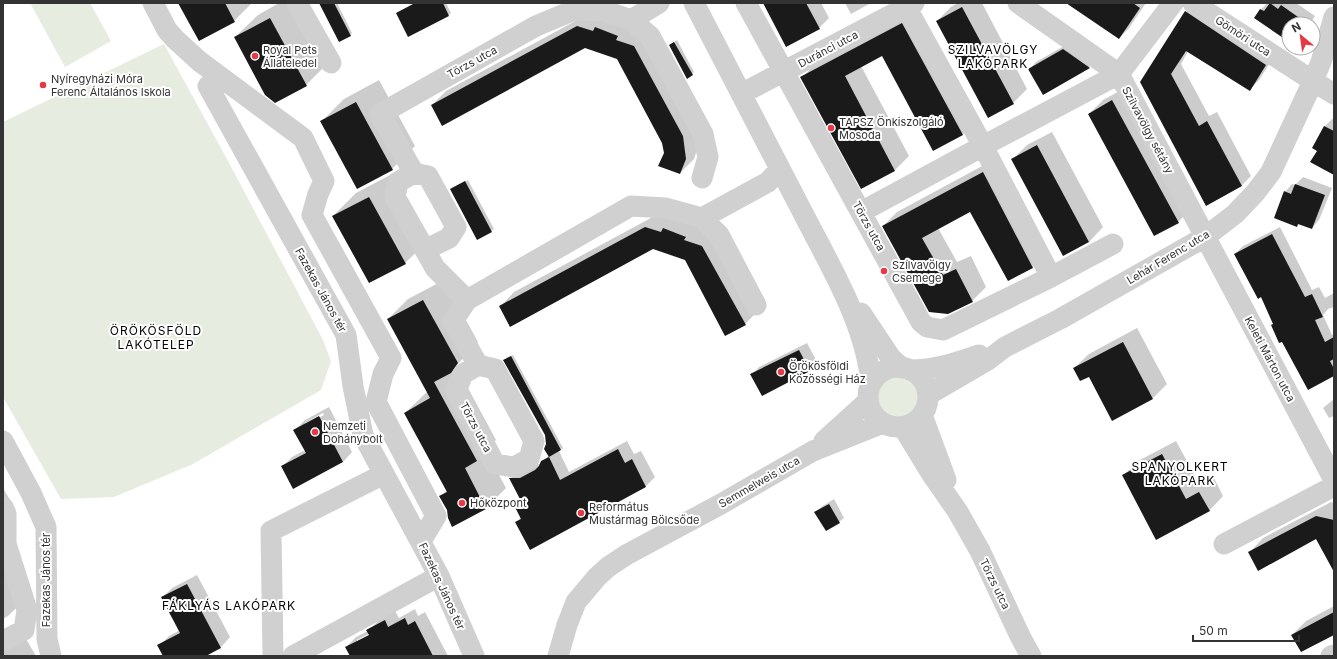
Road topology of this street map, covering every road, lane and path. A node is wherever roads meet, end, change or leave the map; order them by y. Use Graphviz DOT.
graph roads {
  1 [pos="153,3"];
  2 [pos="297,3"];
  3 [pos="659,3"];
  4 [pos="694,3"];
  5 [pos="746,3"];
  6 [pos="1018,3"];
  7 [pos="1173,3"];
  8 [pos="1193,3"];
  9 [pos="908,4"];
  10 [pos="1334,17"];
  11 [pos="631,20"];
  12 [pos="330,63"];
  13 [pos="784,72"];
  14 [pos="1119,74"];
  15 [pos="1313,81"];
  16 [pos="208,86"];
  17 [pos="741,94"];
  18 [pos="1334,94"];
  19 [pos="983,146"];
  20 [pos="780,169"];
  21 [pos="414,173"];
  22 [pos="702,178"];
  23 [pos="861,212"];
  24 [pos="702,218"];
  25 [pos="1205,237"];
  26 [pos="1113,244"];
  27 [pos="425,250"];
  28 [pos="1051,277"];
  29 [pos="839,282"];
  30 [pos="467,300"];
  31 [pos="756,305"];
  32 [pos="1005,347"];
  33 [pos="478,365"];
  34 [pos="906,369"];
  35 [pos="870,393"];
  36 [pos="928,395"];
  37 [pos="922,415"];
  38 [pos="893,425"];
  39 [pos="3,441"];
  40 [pos="813,451"];
  41 [pos="384,474"];
  42 [pos="1334,480"];
  43 [pos="1334,486"];
  44 [pos="3,507"];
  45 [pos="958,512"];
  46 [pos="421,541"];
  47 [pos="1224,544"];
  48 [pos="440,576"];
  49 [pos="3,641"];
  50 [pos="51,656"];
  51 [pos="273,656"];
  52 [pos="293,656"];
  53 [pos="474,656"];
  54 [pos="558,656"];
  55 [pos="1031,656"];
  1 -- 46 [label="street"];
  2 -- 12 [label="street"];
  3 -- 11 [label="street"];
  4 -- 17 [label="street"];
  5 -- 13 [label="street, Törzs utca"];
  6 -- 14 [label="street"];
  7 -- 14 [label="street"];
  8 -- 15 [label="street, Gömöri utca"];
  9 -- 13 [label="street, Duránci utca"];
  9 -- 19 [label="street"];
  10 -- 15 [label="street, Lehár Ferenc utca"];
  11 -- 21 [label="street, Törzs utca"];
  11 -- 22 [label="street, Törzs utca"];
  13 -- 17 [label="street, Duránci utca"];
  13 -- 23 [label="street, Törzs utca"];
  14 -- 19 [label="street, Szilvavölgy sétány"];
  14 -- 25 [label="street, Szilvavölgy sétány"];
  15 -- 18 [label="street"];
  15 -- 25 [label="street, Lehár Ferenc utca"];
  16 -- 41 [label="street, Fazekas János tér"];
  17 -- 20 [label="street"];
  19 -- 23 [label="street, Szilvavölgy sétány"];
  19 -- 28 [label="street"];
  20 -- 24 [label="street"];
  20 -- 29 [label="street"];
  21 -- 27 [label="street"];
  21 -- 27 [label="street"];
  23 -- 28 [label="street, Törzs utca"];
  24 -- 30 [label="street"];
  24 -- 31 [label="street"];
  25 -- 32 [label="street, Lehár Ferenc utca"];
  25 -- 42 [label="street, Keleti Márton utca"];
  26 -- 28 [label="street"];
  27 -- 30 [label="street"];
  29 -- 34 [label="street"];
  29 -- 35 [label="street"];
  30 -- 33 [label="street"];
  32 -- 34 [label="street, Lehár Ferenc utca"];
  32 -- 36 [label="street, Lehár Ferenc utca"];
  33 -- 33 [label="street, Törzs utca"];
  34 -- 35 [label="street"];
  34 -- 36 [label="street"];
  35 -- 38 [label="street"];
  35 -- 40 [label="street, Semmelweis utca"];
  36 -- 37 [label="street"];
  37 -- 38 [label="street"];
  37 -- 45 [label="street, Törzs utca"];
  38 -- 40 [label="street, Semmelweis utca"];
  38 -- 45 [label="street, Törzs utca"];
  39 -- 50 [label="street, Fazekas János tér"];
  40 -- 54 [label="street, Semmelweis utca"];
  41 -- 46 [label="street, Fazekas János tér"];
  41 -- 51 [label="street"];
  43 -- 47 [label="street"];
  44 -- 49 [label="street"];
  45 -- 55 [label="street, Törzs utca"];
  46 -- 48 [label="street, Fazekas János tér"];
  48 -- 52 [label="street"];
  48 -- 53 [label="street, Fazekas János tér"];
}
